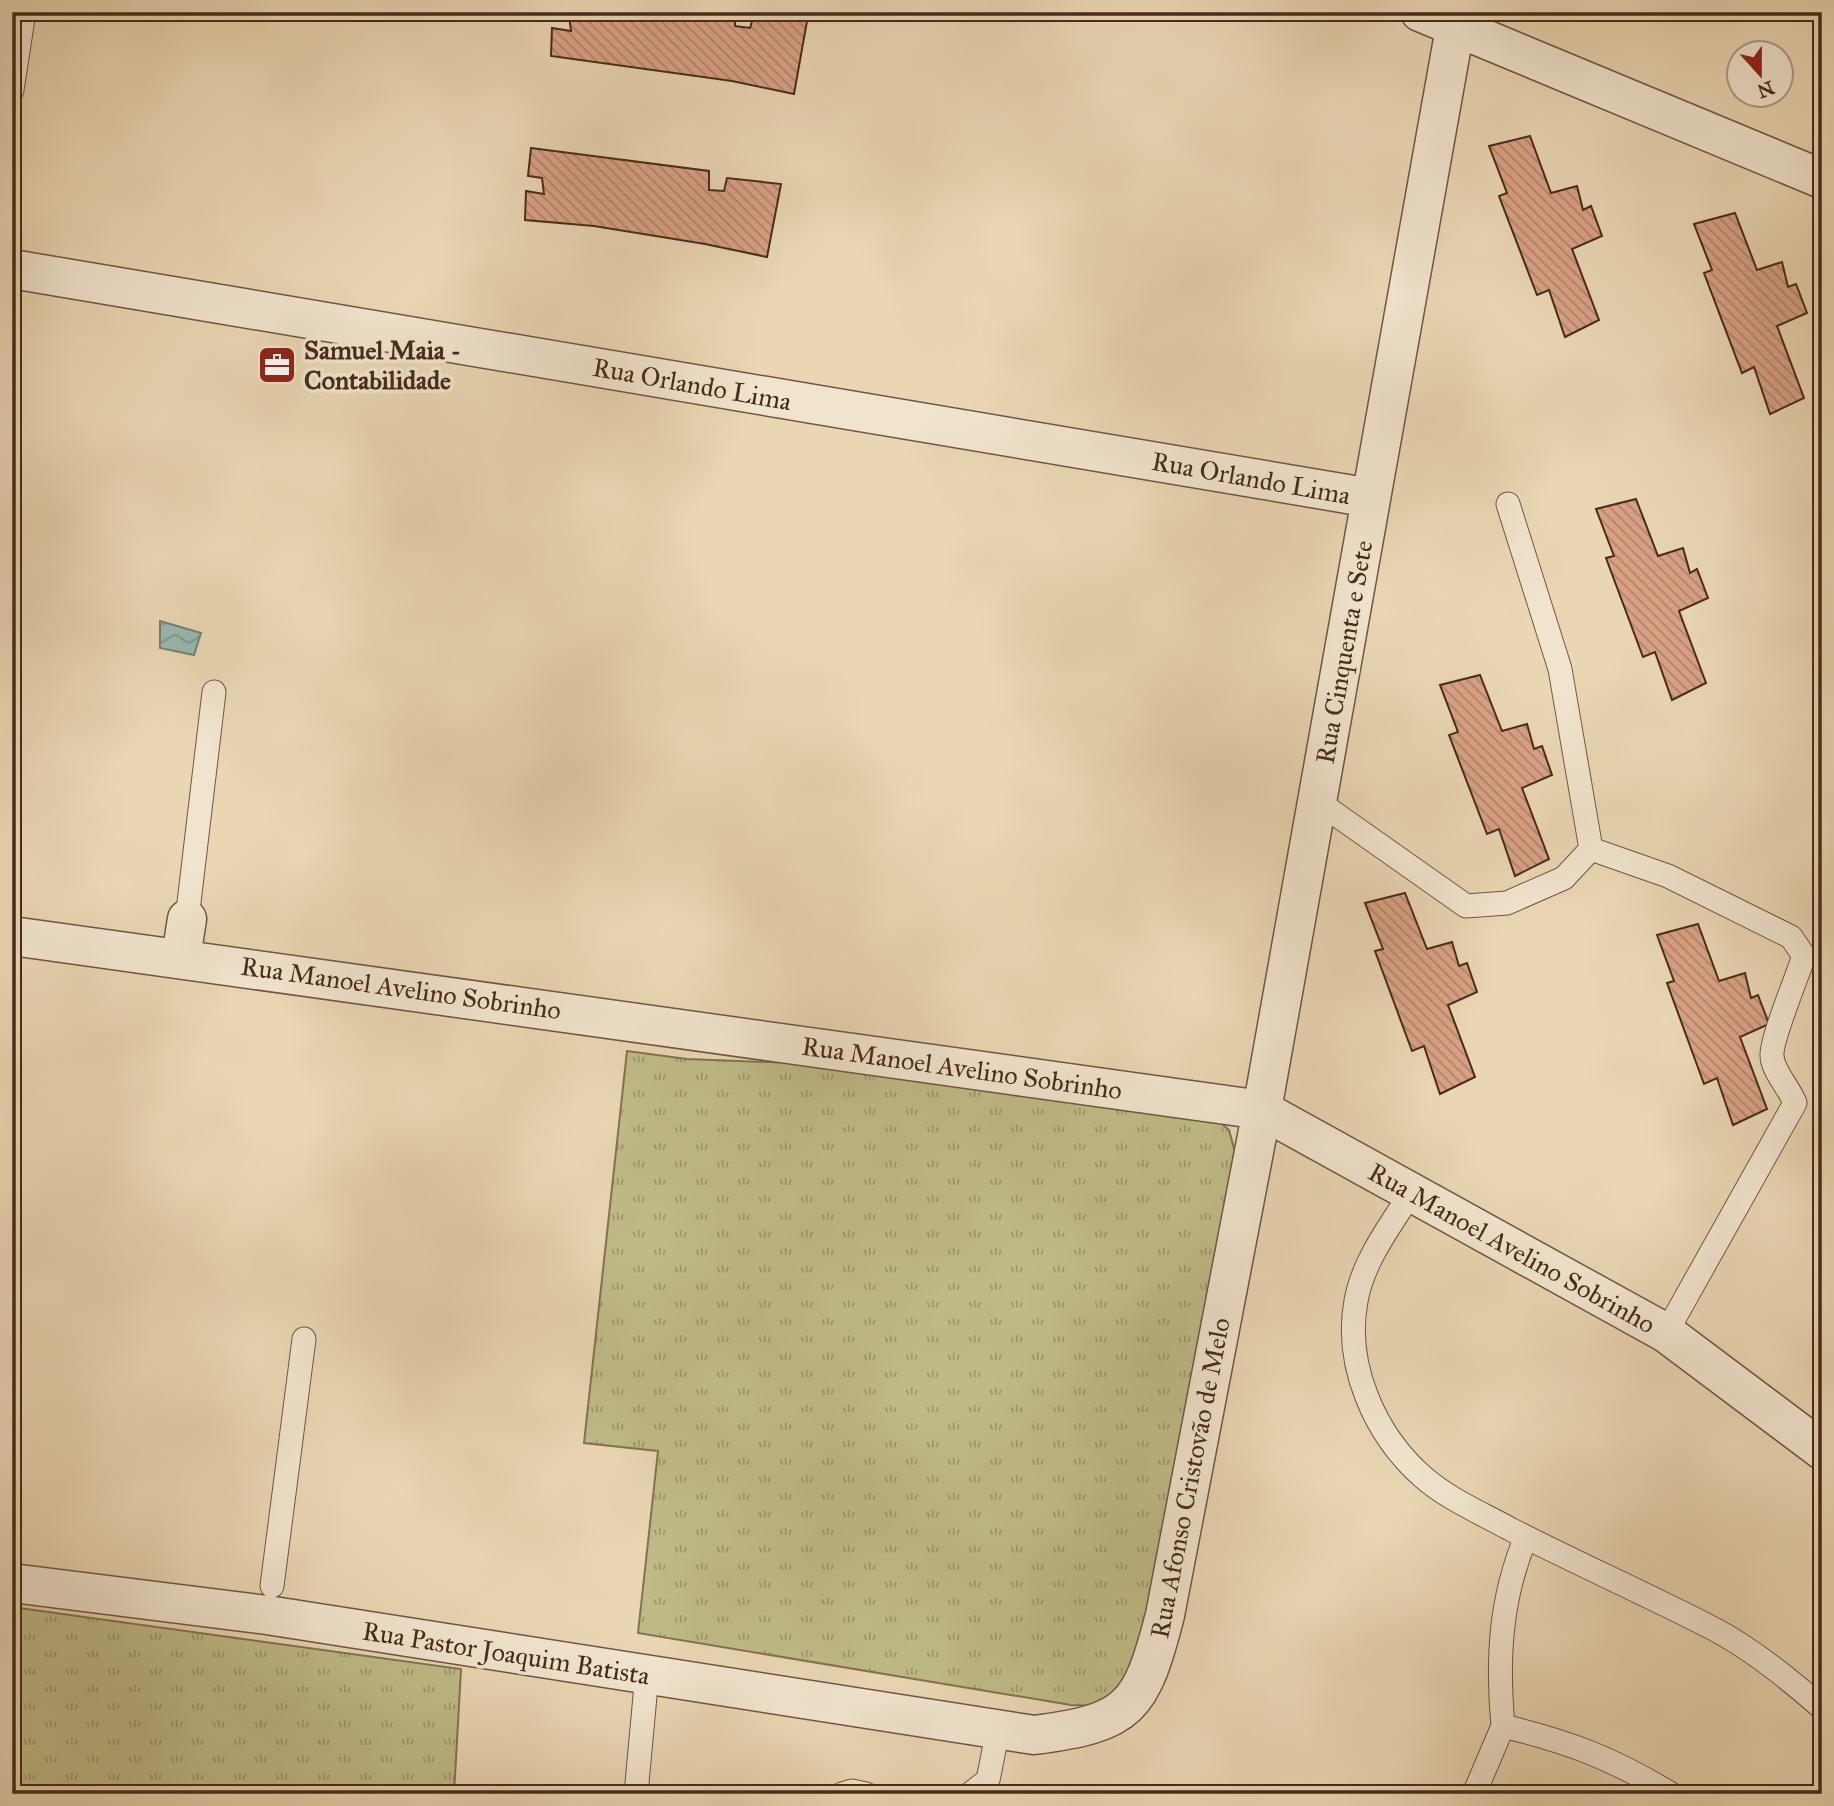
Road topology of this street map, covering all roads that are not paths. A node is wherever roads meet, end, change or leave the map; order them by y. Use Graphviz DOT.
graph roads {
  1 [pos="24,12"];
  2 [pos="1420,12"];
  3 [pos="1455,28"];
  4 [pos="12,90"];
  5 [pos="1822,179"];
  6 [pos="12,269"];
  7 [pos="1371,498"];
  8 [pos="1508,504"];
  9 [pos="214,692"];
  10 [pos="1317,801"];
  11 [pos="1591,849"];
  12 [pos="187,919"];
  13 [pos="12,936"];
  14 [pos="181,957"];
  15 [pos="1262,1110"];
  16 [pos="1411,1193"];
  17 [pos="1666,1333"];
  18 [pos="304,1339"];
  19 [pos="1822,1450"];
  20 [pos="1526,1537"];
  21 [pos="12,1583"];
  22 [pos="270,1600"];
  23 [pos="647,1674"];
  24 [pos="1822,1708"];
  25 [pos="1503,1726"];
  26 [pos="998,1730"];
  27 [pos="636,1794"];
  28 [pos="842,1794"];
  29 [pos="866,1794"];
  30 [pos="970,1794"];
  31 [pos="1474,1794"];
  32 [pos="1671,1794"];
  1 -- 4 [label="lane"];
  2 -- 3 [label="street"];
  3 -- 5 [label="street"];
  3 -- 7 [label="street, Rua Cinquenta e Sete"];
  6 -- 7 [label="street, Rua Orlando Lima"];
  7 -- 10 [label="street, Rua Cinquenta e Sete"];
  8 -- 11 [label="lane"];
  9 -- 12 [label="lane"];
  10 -- 11 [label="lane"];
  10 -- 15 [label="street, Rua Cinquenta e Sete"];
  11 -- 17 [label="lane"];
  12 -- 14 [label="street"];
  13 -- 14 [label="street, Rua Manoel Avelino Sobrinho"];
  14 -- 15 [label="street, Rua Manoel Avelino Sobrinho"];
  15 -- 16 [label="street, Rua Manoel Avelino Sobrinho"];
  15 -- 26 [label="street, Rua Afonso Cristovão de Melo"];
  16 -- 17 [label="street, Rua Manoel Avelino Sobrinho"];
  16 -- 20 [label="lane"];
  17 -- 19 [label="street, Rua Manoel Avelino Sobrinho"];
  18 -- 22 [label="lane"];
  20 -- 24 [label="lane"];
  20 -- 25 [label="lane"];
  21 -- 22 [label="street, Rua Pastor Joaquim Batista"];
  22 -- 23 [label="street, Rua Pastor Joaquim Batista"];
  23 -- 26 [label="street, Rua Pastor Joaquim Batista"];
  23 -- 27 [label="lane"];
  25 -- 31 [label="lane"];
  25 -- 32 [label="lane"];
  26 -- 30 [label="lane"];
  28 -- 29 [label="lane"];
}
